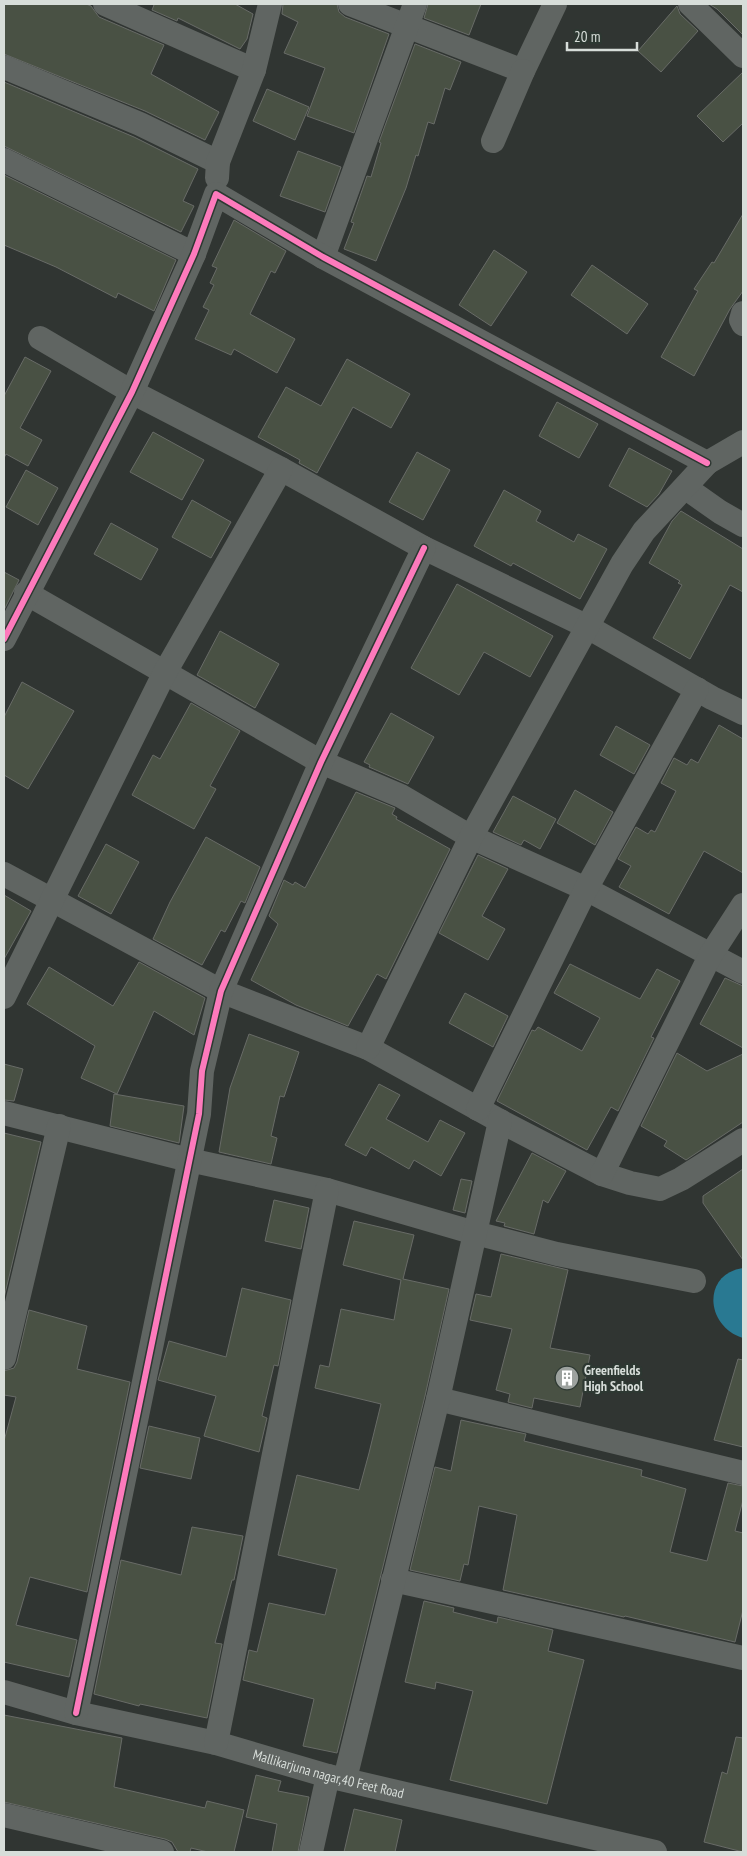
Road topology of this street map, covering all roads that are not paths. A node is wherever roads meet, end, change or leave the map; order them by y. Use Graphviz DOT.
graph roads {
  1 [pos="105,4"];
  2 [pos="270,4"];
  3 [pos="350,4"];
  4 [pos="415,4"];
  5 [pos="555,4"];
  6 [pos="690,4"];
  7 [pos="406,27"];
  8 [pos="743,56"];
  9 [pos="4,68"];
  10 [pos="254,70"];
  11 [pos="523,71"];
  12 [pos="493,141"];
  13 [pos="4,160"];
  14 [pos="218,162"];
  15 [pos="216,194"];
  16 [pos="194,254"];
  17 [pos="323,257"];
  18 [pos="743,313"];
  19 [pos="743,324"];
  20 [pos="40,338"];
  21 [pos="132,392"];
  22 [pos="743,442"];
  23 [pos="707,463"];
  24 [pos="282,468"];
  25 [pos="686,488"];
  26 [pos="743,525"];
  27 [pos="424,548"];
  28 [pos="26,593"];
  29 [pos="586,626"];
  30 [pos="4,639"];
  31 [pos="164,674"];
  32 [pos="697,689"];
  33 [pos="743,713"];
  34 [pos="321,762"];
  35 [pos="471,837"];
  36 [pos="4,874"];
  37 [pos="586,889"];
  38 [pos="50,899"];
  39 [pos="743,905"];
  40 [pos="710,956"];
  41 [pos="743,972"];
  42 [pos="221,991"];
  43 [pos="4,997"];
  44 [pos="368,1048"];
  45 [pos="478,1109"];
  46 [pos="4,1113"];
  47 [pos="500,1121"];
  48 [pos="59,1126"];
  49 [pos="743,1140"];
  50 [pos="189,1160"];
  51 [pos="602,1174"];
  52 [pos="327,1190"];
  53 [pos="475,1233"];
  54 [pos="694,1280"];
  55 [pos="4,1358"];
  56 [pos="438,1399"];
  57 [pos="743,1473"];
  58 [pos="393,1580"];
  59 [pos="743,1658"];
  60 [pos="4,1692"];
  61 [pos="76,1713"];
  62 [pos="216,1743"];
  63 [pos="336,1778"];
  64 [pos="4,1816"];
  65 [pos="162,1852"];
  66 [pos="311,1852"];
  67 [pos="655,1852"];
  1 -- 10 [label="street"];
  2 -- 10 [label="street"];
  3 -- 7 [label="street"];
  4 -- 7 [label="street"];
  5 -- 11 [label="street"];
  6 -- 8 [label="street"];
  7 -- 11 [label="street"];
  7 -- 17 [label="street"];
  9 -- 14 [label="street"];
  10 -- 14 [label="street"];
  11 -- 12 [label="street"];
  13 -- 16 [label="street"];
  14 -- 15 [label="street"];
  15 -- 16 [label="street"];
  15 -- 17 [label="street"];
  16 -- 21 [label="street"];
  17 -- 23 [label="street"];
  18 -- 19 [label="street"];
  20 -- 21 [label="street"];
  21 -- 24 [label="street"];
  21 -- 28 [label="street"];
  22 -- 23 [label="street"];
  23 -- 25 [label="street"];
  24 -- 27 [label="street"];
  24 -- 31 [label="street"];
  25 -- 26 [label="street"];
  25 -- 29 [label="street"];
  27 -- 29 [label="street"];
  27 -- 34 [label="street"];
  28 -- 30 [label="street"];
  28 -- 31 [label="street"];
  29 -- 32 [label="street"];
  29 -- 35 [label="street"];
  31 -- 34 [label="street"];
  31 -- 38 [label="street"];
  32 -- 33 [label="street"];
  32 -- 37 [label="street"];
  34 -- 35 [label="street"];
  34 -- 42 [label="street"];
  35 -- 37 [label="street"];
  35 -- 44 [label="street"];
  36 -- 38 [label="street"];
  37 -- 40 [label="street"];
  37 -- 45 [label="street"];
  38 -- 42 [label="street"];
  38 -- 43 [label="street"];
  39 -- 40 [label="street"];
  40 -- 41 [label="street"];
  40 -- 51 [label="street"];
  42 -- 44 [label="street"];
  42 -- 50 [label="street"];
  44 -- 45 [label="street"];
  45 -- 47 [label="street"];
  46 -- 48 [label="street"];
  47 -- 51 [label="street"];
  47 -- 53 [label="street"];
  48 -- 50 [label="street"];
  48 -- 55 [label="street"];
  49 -- 51 [label="street"];
  50 -- 52 [label="street"];
  50 -- 61 [label="street"];
  52 -- 53 [label="street"];
  52 -- 62 [label="street"];
  53 -- 54 [label="street"];
  53 -- 56 [label="street"];
  56 -- 57 [label="street"];
  56 -- 58 [label="street"];
  58 -- 59 [label="street"];
  58 -- 63 [label="street"];
  60 -- 61 [label="street, Mallikarjuna nagar,40 Feet Road"];
  61 -- 62 [label="street, Mallikarjuna nagar,40 Feet Road"];
  62 -- 63 [label="street, Mallikarjuna nagar,40 Feet Road"];
  63 -- 66 [label="street"];
  63 -- 67 [label="street, Mallikarjuna nagar,40 Feet Road"];
  64 -- 65 [label="street"];
}
